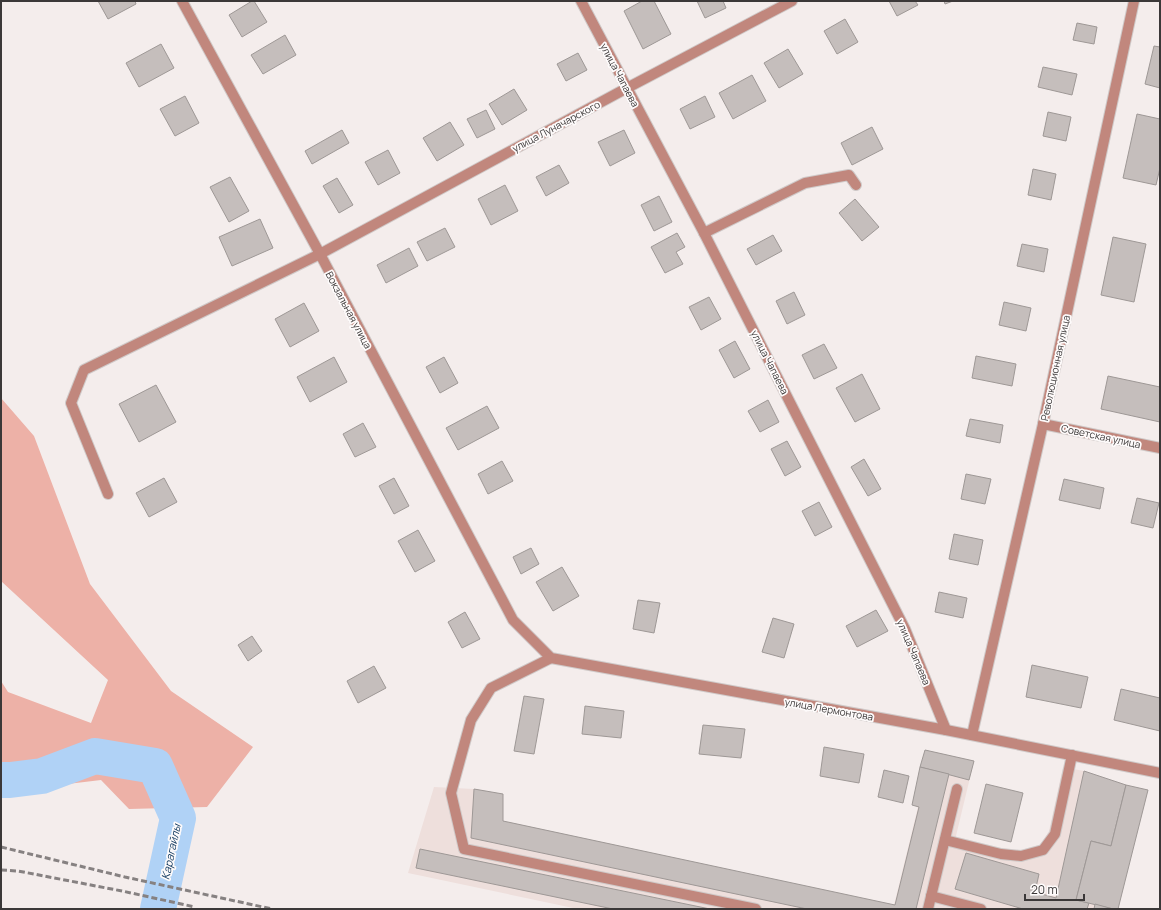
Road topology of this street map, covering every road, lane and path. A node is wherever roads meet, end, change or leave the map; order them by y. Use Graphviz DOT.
graph roads {
  1 [pos="182,1"];
  2 [pos="581,1"];
  3 [pos="792,1"];
  4 [pos="1134,1"];
  5 [pos="627,88"];
  6 [pos="856,185"];
  7 [pos="704,233"];
  8 [pos="320,254"];
  9 [pos="1043,424"];
  10 [pos="1160,448"];
  11 [pos="108,494"];
  12 [pos="551,658"];
  13 [pos="946,730"];
  14 [pos="972,735"];
  15 [pos="1072,755"];
  16 [pos="1160,773"];
  17 [pos="957,789"];
  18 [pos="945,840"];
  19 [pos="931,896"];
  20 [pos="756,909"];
  21 [pos="928,909"];
  22 [pos="981,909"];
  1 -- 8 [label="street, Вокзальная улица"];
  2 -- 5 [label="street, улица Чапаева"];
  3 -- 5 [label="street, улица Луначарского"];
  4 -- 9 [label="street, Революционная улица"];
  5 -- 7 [label="street, улица Чапаева"];
  5 -- 8 [label="street, улица Луначарского"];
  6 -- 7 [label="street"];
  7 -- 13 [label="street, улица Чапаева"];
  8 -- 11 [label="street, улица Луначарского"];
  8 -- 12 [label="street, Вокзальная улица"];
  9 -- 10 [label="street, Советская улица"];
  9 -- 14 [label="street, Революционная улица"];
  12 -- 13 [label="street, улица Лермонтова"];
  12 -- 20 [label="street"];
  13 -- 14 [label="street, улица Лермонтова"];
  14 -- 15 [label="street, улица Лермонтова"];
  15 -- 16 [label="street, улица Лермонтова"];
  15 -- 18 [label="street"];
  17 -- 18 [label="street"];
  18 -- 19 [label="street"];
  19 -- 21 [label="street"];
  19 -- 22 [label="street"];
}
